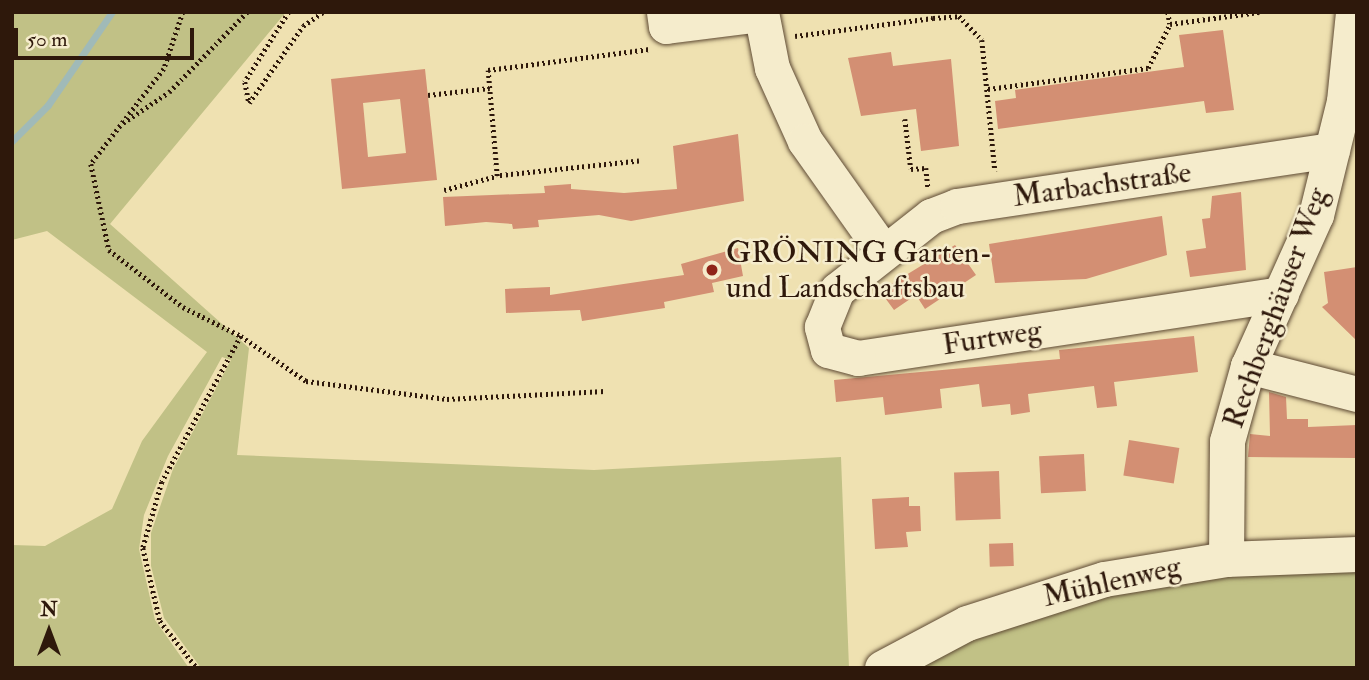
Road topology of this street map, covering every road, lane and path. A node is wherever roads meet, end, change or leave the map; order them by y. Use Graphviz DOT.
graph roads {
  1 [pos="183,12"];
  2 [pos="247,12"];
  3 [pos="289,12"];
  4 [pos="323,12"];
  5 [pos="664,12"];
  6 [pos="1168,12"];
  7 [pos="1259,12"];
  8 [pos="1353,12"];
  9 [pos="933,15"];
  10 [pos="762,20"];
  11 [pos="1170,24"];
  12 [pos="659,48"];
  13 [pos="490,88"];
  14 [pos="988,89"];
  15 [pos="428,95"];
  16 [pos="1350,101"];
  17 [pos="905,119"];
  18 [pos="120,125"];
  19 [pos="1332,150"];
  20 [pos="639,161"];
  21 [pos="497,176"];
  22 [pos="444,190"];
  23 [pos="997,200"];
  24 [pos="931,216"];
  25 [pos="883,251"];
  26 [pos="1281,294"];
  27 [pos="241,336"];
  28 [pos="1248,366"];
  29 [pos="606,391"];
  30 [pos="1357,394"];
  31 [pos="1357,554"];
  32 [pos="1226,559"];
  33 [pos="197,668"];
  34 [pos="883,668"];
  1 -- 18 [label="path"];
  2 -- 18 [label="path"];
  3 -- 4 [label="path"];
  5 -- 10 [label="street"];
  6 -- 11 [label="path"];
  7 -- 11 [label="path"];
  8 -- 16 [label="street, Rechberghäuser Weg"];
  9 -- 10 [label="path"];
  9 -- 14 [label="path"];
  10 -- 25 [label="street"];
  11 -- 14 [label="path"];
  12 -- 13 [label="path"];
  13 -- 15 [label="path"];
  13 -- 21 [label="path"];
  14 -- 23 [label="path"];
  16 -- 19 [label="street, Rechberghäuser Weg"];
  17 -- 24 [label="path"];
  18 -- 27 [label="path"];
  19 -- 23 [label="street, Marbachstraße"];
  19 -- 26 [label="street, Rechberghäuser Weg"];
  20 -- 21 [label="path"];
  21 -- 22 [label="path"];
  23 -- 24 [label="street, Marbachstraße"];
  24 -- 25 [label="street, Marbachstraße"];
  25 -- 26 [label="street, Furtweg"];
  26 -- 28 [label="street, Rechberghäuser Weg"];
  27 -- 29 [label="path"];
  27 -- 33 [label="path"];
  28 -- 30 [label="street"];
  28 -- 32 [label="street, Rechberghäuser Weg"];
  31 -- 32 [label="street, Mühlenweg"];
  32 -- 34 [label="street, Mühlenweg"];
}
